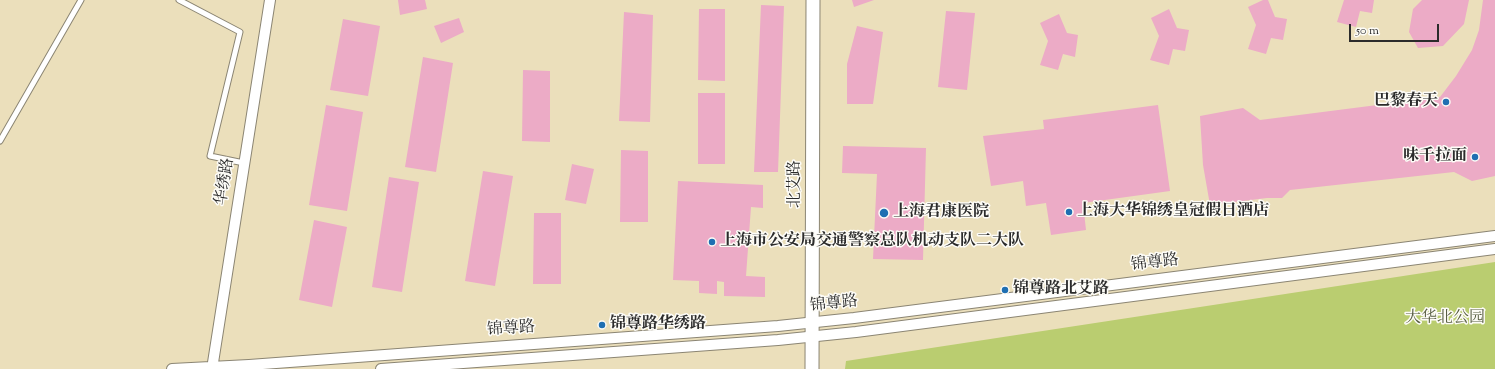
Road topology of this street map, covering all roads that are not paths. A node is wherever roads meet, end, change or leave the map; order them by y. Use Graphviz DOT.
graph roads {
  1 [pos="81,0"];
  2 [pos="179,0"];
  3 [pos="270,0"];
  4 [pos="813,0"];
  5 [pos="0,142"];
  6 [pos="244,163"];
  7 [pos="1495,236"];
  8 [pos="1495,249"];
  9 [pos="812,322"];
  10 [pos="812,337"];
  11 [pos="213,368"];
  12 [pos="172,369"];
  13 [pos="381,369"];
  14 [pos="812,369"];
  1 -- 5 [label="lane"];
  2 -- 6 [label="lane"];
  3 -- 6 [label="street, 华绣路"];
  4 -- 9 [label="street, 北艾路"];
  6 -- 11 [label="street, 华绣路"];
  7 -- 9 [label="street, 锦尊路"];
  8 -- 10 [label="street, 锦尊路"];
  9 -- 10 [label="street, 北艾路"];
  9 -- 11 [label="street, 锦尊路"];
  10 -- 13 [label="street, 锦尊路"];
  10 -- 14 [label="street, 北艾路"];
  11 -- 12 [label="street, 锦尊路"];
}
